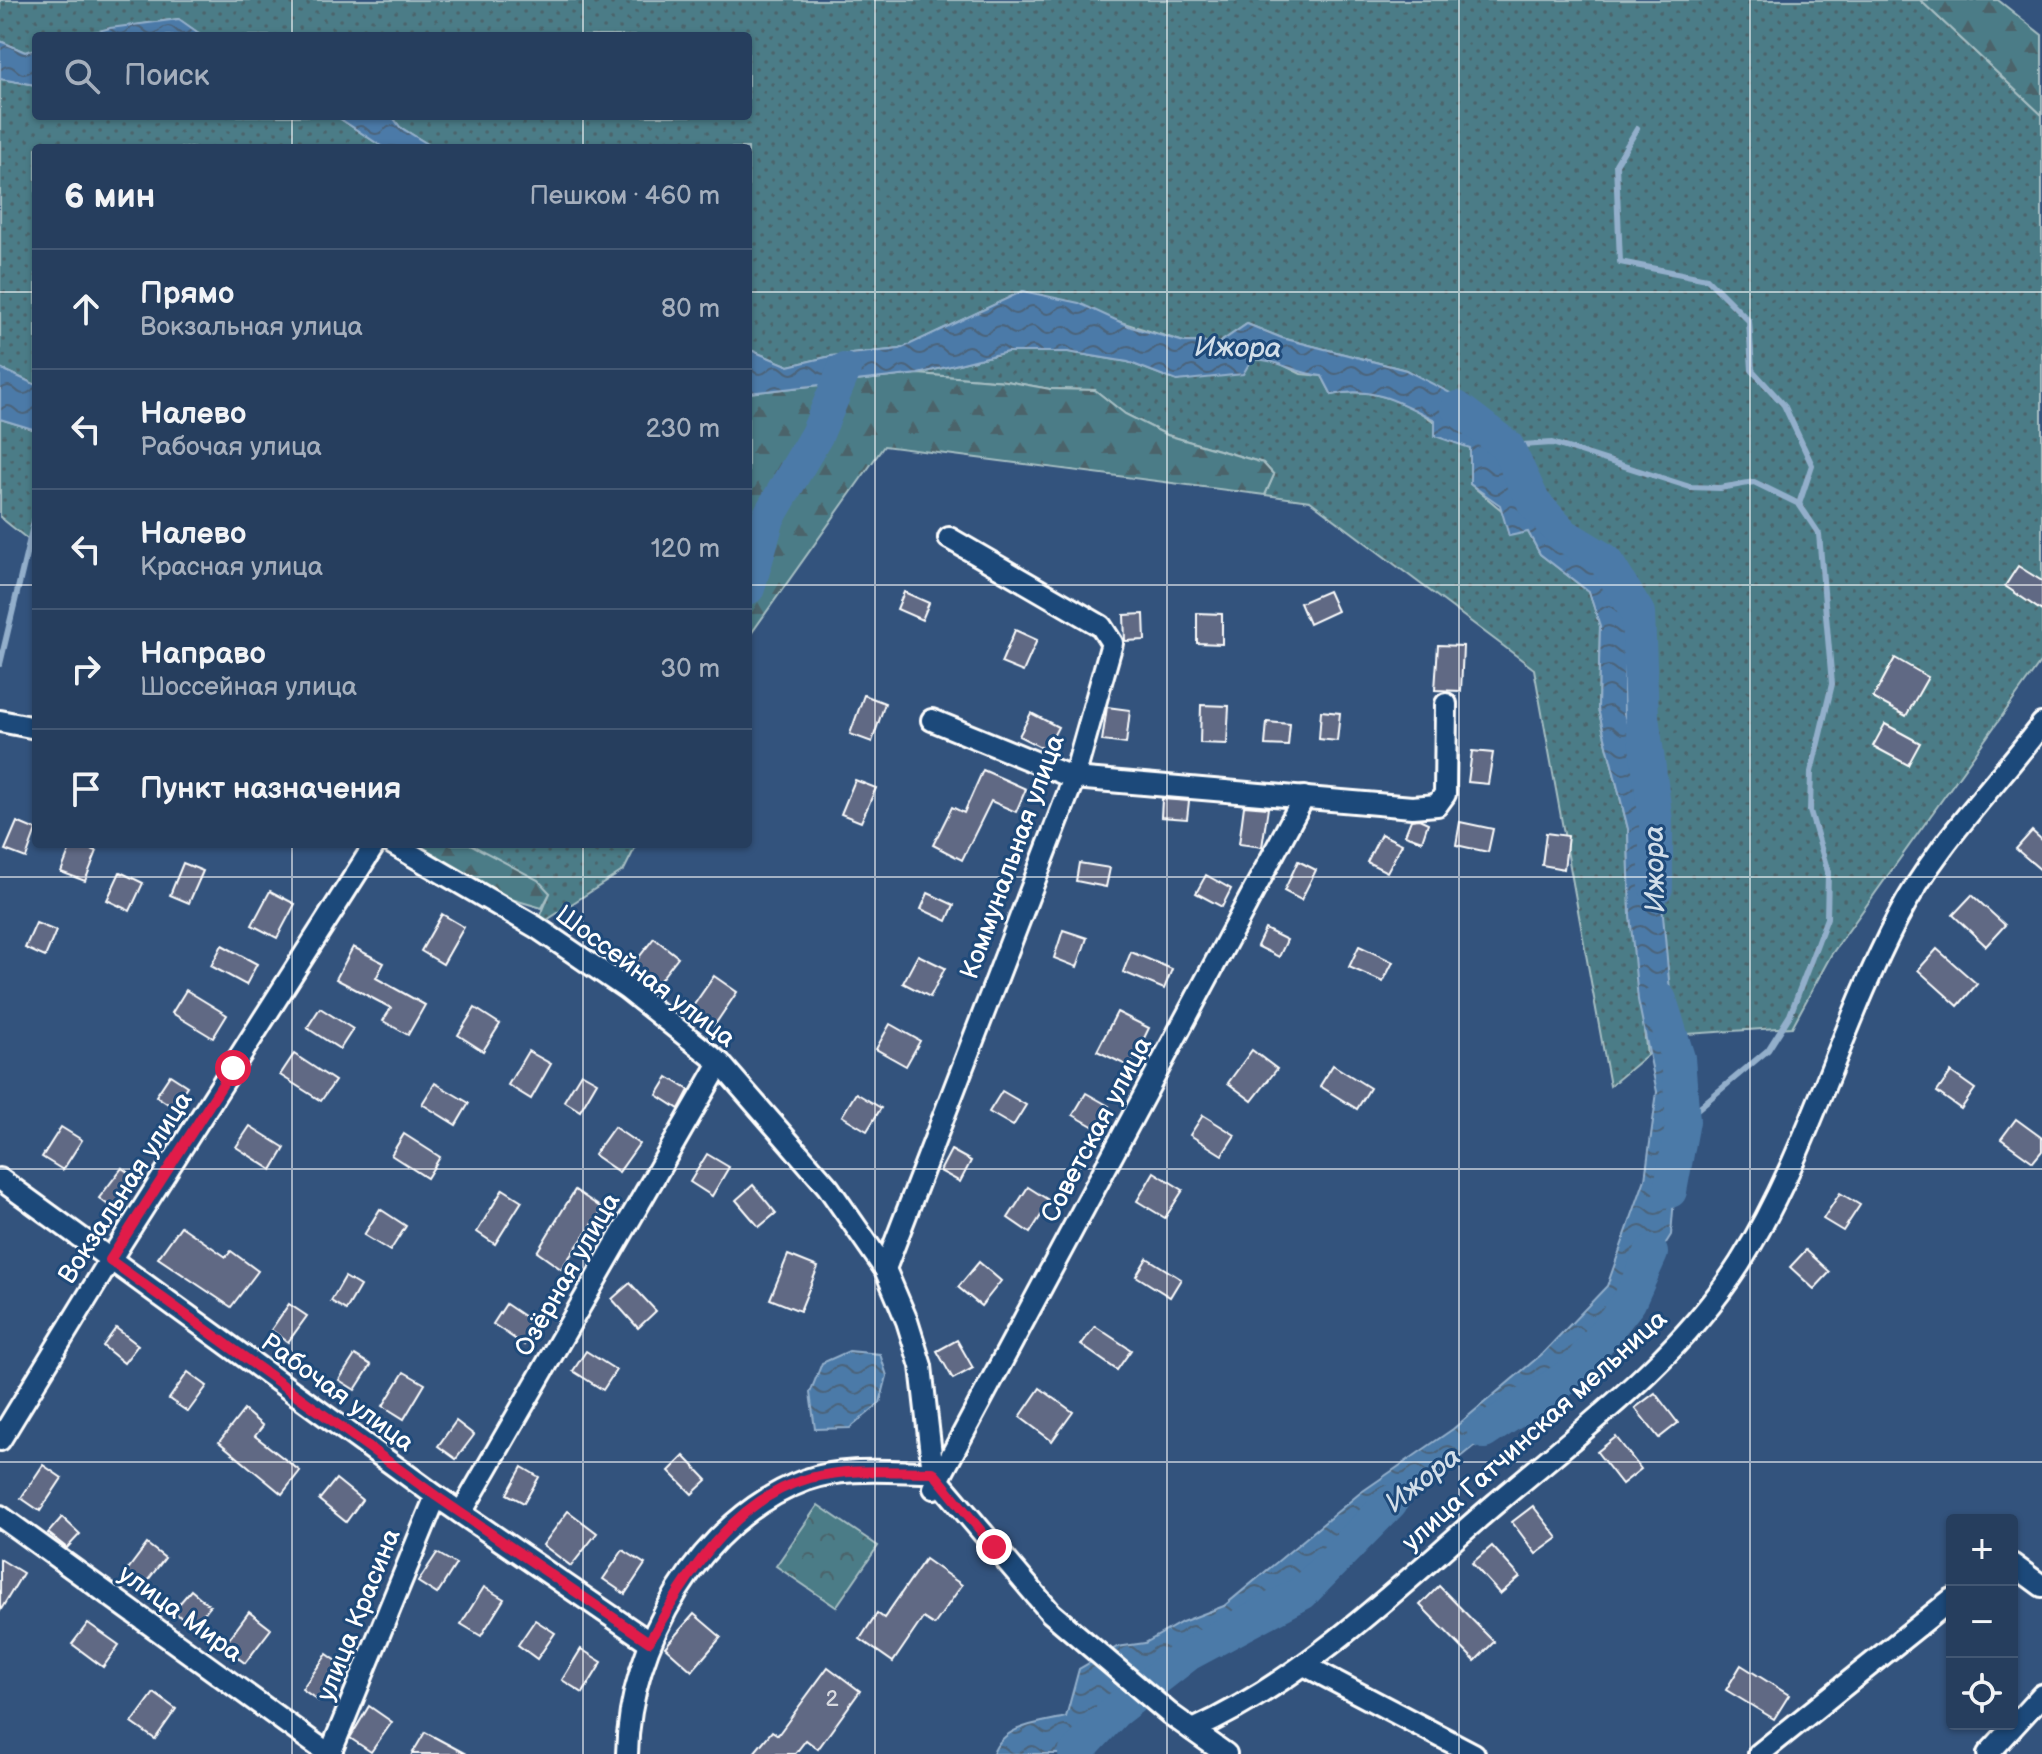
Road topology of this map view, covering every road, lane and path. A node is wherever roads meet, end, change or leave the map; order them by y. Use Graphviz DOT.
graph roads {
  1 [pos="949,538"];
  2 [pos="1446,704"];
  3 [pos="932,720"];
  4 [pos="0,721"];
  5 [pos="2042,724"];
  6 [pos="32,727"];
  7 [pos="1074,778"];
  8 [pos="1304,797"];
  9 [pos="372,848"];
  10 [pos="400,848"];
  11 [pos="720,1063"];
  12 [pos="0,1179"];
  13 [pos="110,1260"];
  14 [pos="885,1269"];
  15 [pos="0,1440"];
  16 [pos="935,1480"];
  17 [pos="436,1496"];
  18 [pos="461,1513"];
  19 [pos="0,1516"];
  20 [pos="2018,1568"];
  21 [pos="2042,1586"];
  22 [pos="1946,1604"];
  23 [pos="649,1642"];
  24 [pos="1306,1666"];
  25 [pos="2042,1695"];
  26 [pos="1193,1730"];
  27 [pos="329,1754"];
  28 [pos="627,1754"];
  29 [pos="1226,1754"];
  30 [pos="1474,1754"];
  31 [pos="1759,1754"];
  32 [pos="1988,1754"];
  1 -- 7 [label="street, Коммунальная улица"];
  2 -- 8 [label="street"];
  3 -- 7 [label="street"];
  4 -- 6 [label="street"];
  5 -- 24 [label="street, улица Гатчинская мельница"];
  7 -- 8 [label="street"];
  7 -- 14 [label="street, Коммунальная улица"];
  8 -- 16 [label="street, Советская улица"];
  9 -- 13 [label="street, Вокзальная улица"];
  10 -- 11 [label="street, Шоссейная улица"];
  11 -- 14 [label="street, Шоссейная улица"];
  11 -- 18 [label="street, Озёрная улица"];
  12 -- 13 [label="street, Рабочая улица"];
  13 -- 15 [label="street, Вокзальная улица"];
  13 -- 17 [label="street, Рабочая улица"];
  14 -- 16 [label="street, Шоссейная улица"];
  16 -- 23 [label="street"];
  16 -- 26 [label="street"];
  17 -- 18 [label="street, Рабочая улица"];
  17 -- 27 [label="street, улица Красина"];
  18 -- 23 [label="street, Рабочая улица"];
  19 -- 27 [label="street, улица Мира"];
  20 -- 21 [label="street"];
  22 -- 31 [label="street"];
  23 -- 28 [label="street"];
  24 -- 26 [label="street, улица Гатчинская мельница"];
  24 -- 30 [label="street"];
  25 -- 32 [label="street"];
  26 -- 29 [label="street"];
}
